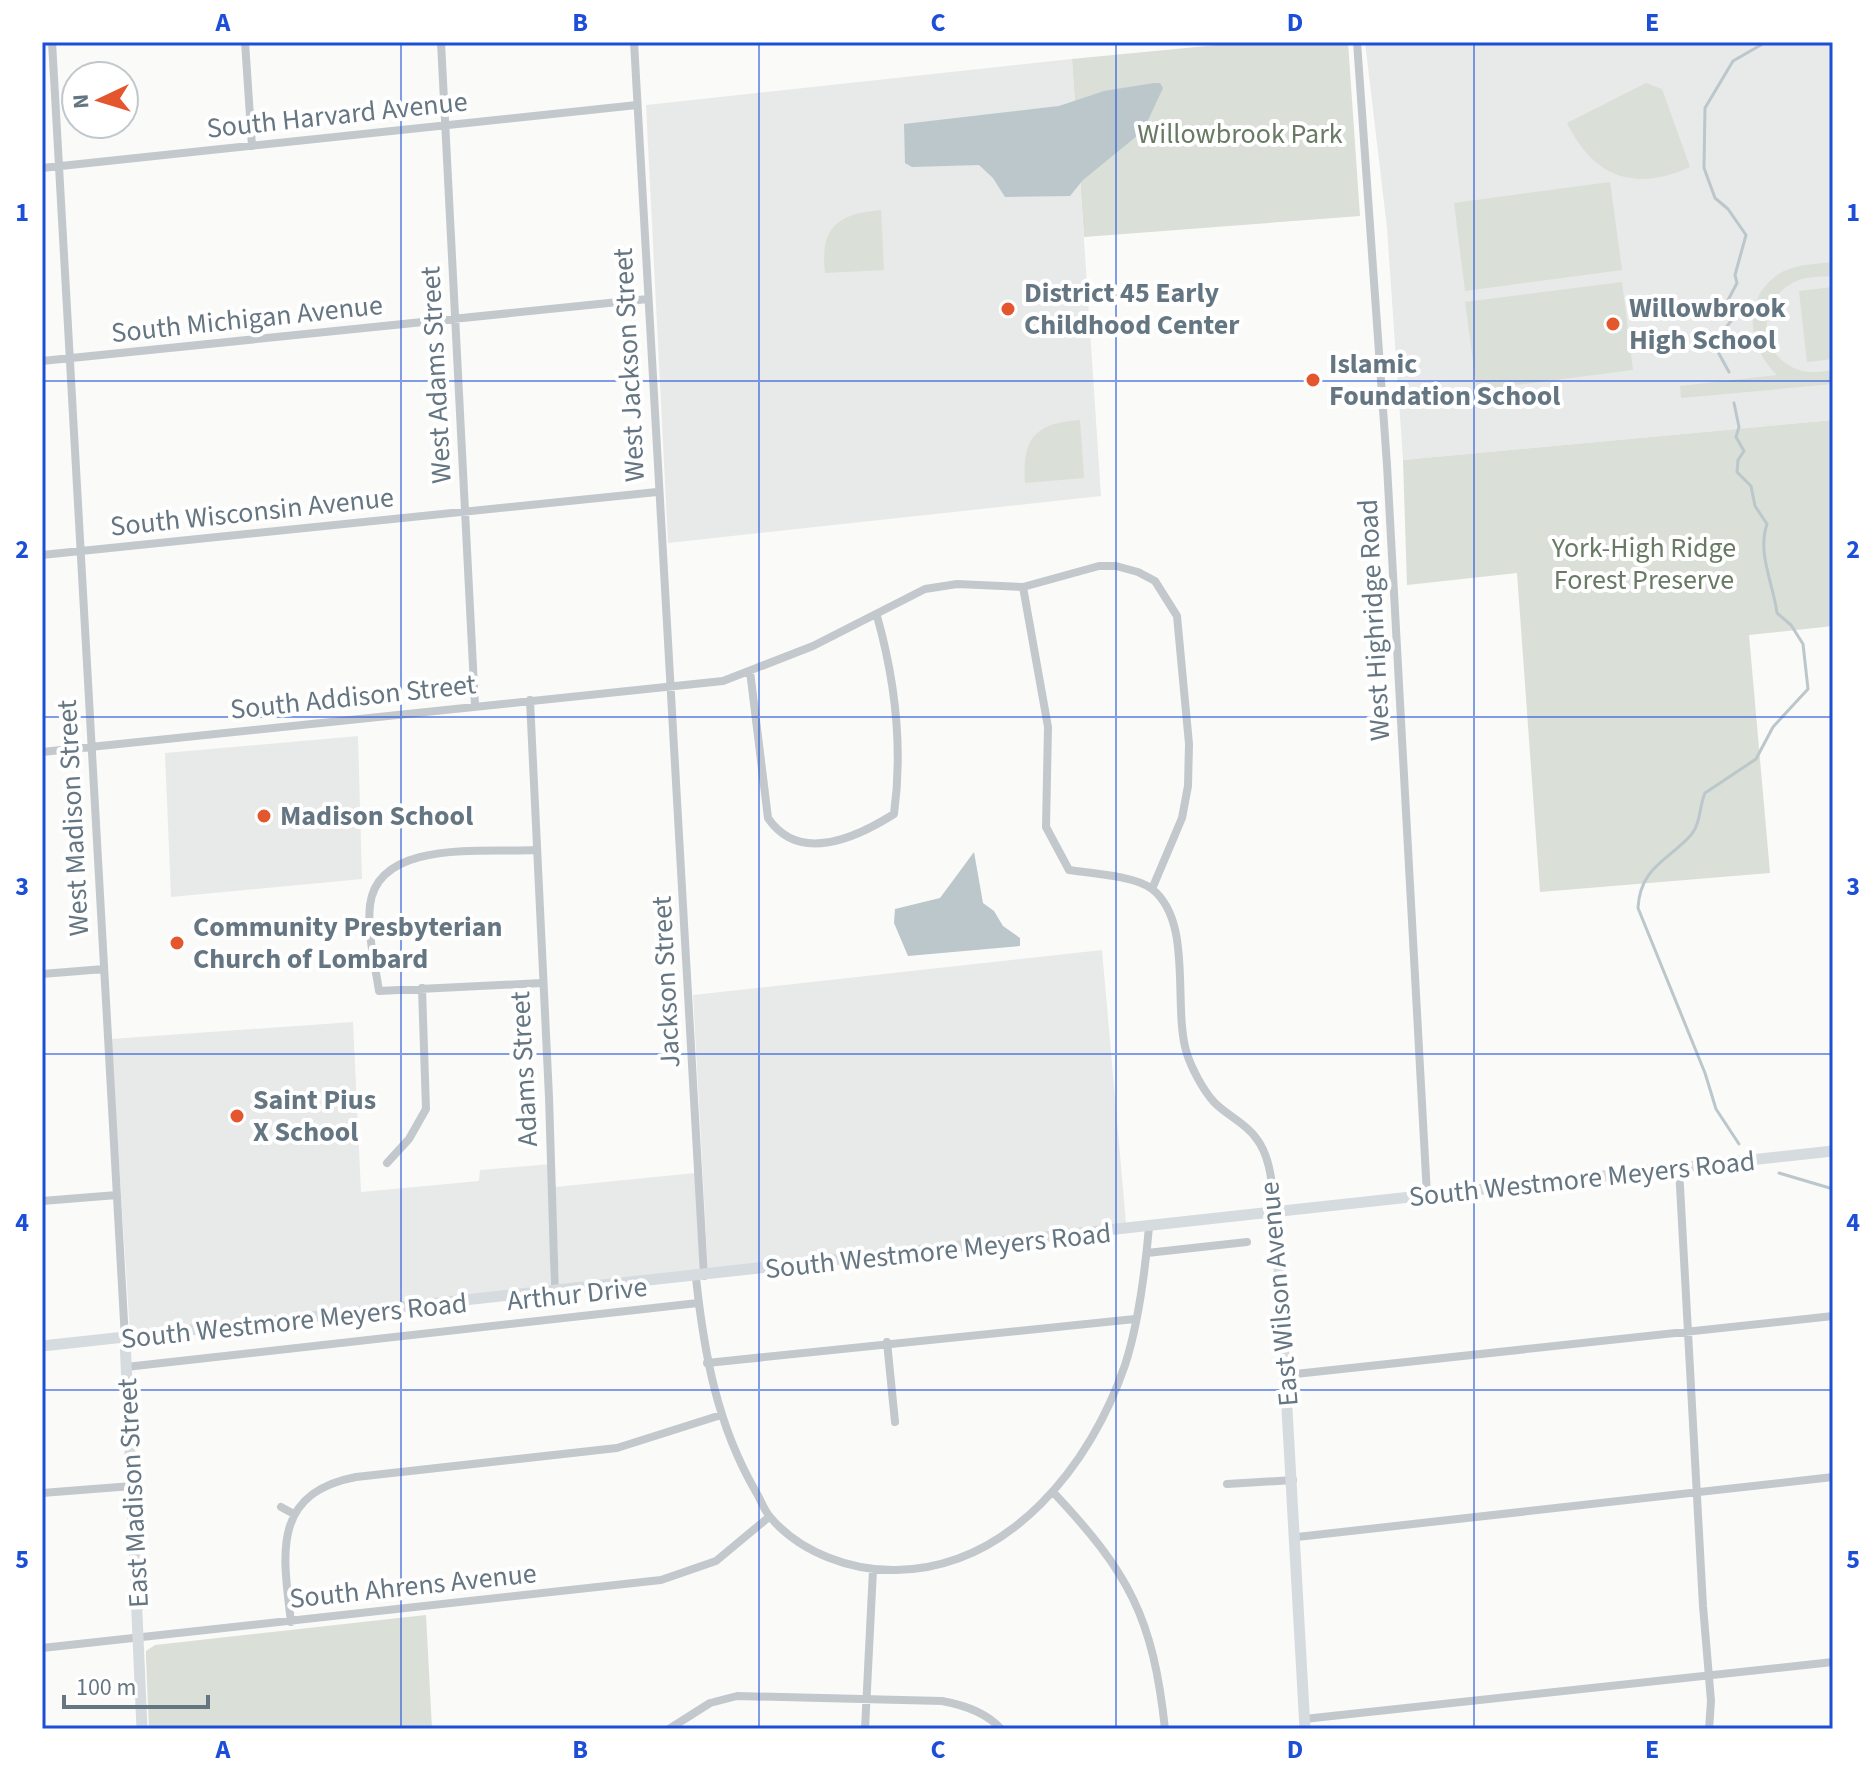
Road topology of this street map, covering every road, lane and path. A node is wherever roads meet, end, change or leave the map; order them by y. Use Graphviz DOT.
graph roads {
  1 [pos="52,42"];
  2 [pos="245,42"];
  3 [pos="441,42"];
  4 [pos="634,42"];
  5 [pos="1357,42"];
  6 [pos="637,105"];
  7 [pos="445,126"];
  8 [pos="252,146"];
  9 [pos="58,166"];
  10 [pos="42,168"];
  11 [pos="648,299"];
  12 [pos="455,319"];
  13 [pos="69,359"];
  14 [pos="42,361"];
  15 [pos="657,492"];
  16 [pos="465,512"];
  17 [pos="79,552"];
  18 [pos="42,555"];
  19 [pos="1023,587"];
  20 [pos="877,616"];
  21 [pos="750,671"];
  22 [pos="668,686"];
  23 [pos="530,700"];
  24 [pos="475,706"];
  25 [pos="91,748"];
  26 [pos="42,752"];
  27 [pos="536,850"];
  28 [pos="1152,889"];
  29 [pos="104,969"];
  30 [pos="42,974"];
  31 [pos="542,983"];
  32 [pos="422,988"];
  33 [pos="1833,1151"];
  34 [pos="387,1163"];
  35 [pos="1679,1168"];
  36 [pos="117,1195"];
  37 [pos="1427,1195"];
  38 [pos="42,1201"];
  39 [pos="1276,1214"];
  40 [pos="1149,1227"];
  41 [pos="1247,1242"];
  42 [pos="1147,1253"];
  43 [pos="700,1277"];
  44 [pos="555,1293"];
  45 [pos="698,1303"];
  46 [pos="1833,1316"];
  47 [pos="1135,1319"];
  48 [pos="1687,1332"];
  49 [pos="125,1339"];
  50 [pos="887,1342"];
  51 [pos="42,1346"];
  52 [pos="707,1363"];
  53 [pos="126,1367"];
  54 [pos="1286,1375"];
  55 [pos="721,1415"];
  56 [pos="895,1422"];
  57 [pos="1833,1477"];
  58 [pos="1293,1480"];
  59 [pos="1227,1484"];
  60 [pos="132,1486"];
  61 [pos="1053,1492"];
  62 [pos="42,1493"];
  63 [pos="1696,1493"];
  64 [pos="281,1507"];
  65 [pos="294,1514"];
  66 [pos="769,1517"];
  67 [pos="1297,1537"];
  68 [pos="873,1570"];
  69 [pos="291,1622"];
  70 [pos="140,1639"];
  71 [pos="42,1648"];
  72 [pos="1833,1662"];
  73 [pos="1709,1676"];
  74 [pos="866,1698"];
  75 [pos="1304,1724"];
  76 [pos="142,1729"];
  77 [pos="669,1729"];
  78 [pos="865,1729"];
  79 [pos="1001,1729"];
  80 [pos="1165,1729"];
  81 [pos="1709,1729"];
  1 -- 9 [label="street, West Madison Street"];
  2 -- 8 [label="street"];
  3 -- 7 [label="street, West Adams Street"];
  4 -- 6 [label="street, West Jackson Street"];
  5 -- 37 [label="street, West Highridge Road"];
  6 -- 7 [label="street, South Harvard Avenue"];
  6 -- 11 [label="street, West Jackson Street"];
  7 -- 8 [label="street, South Harvard Avenue"];
  7 -- 12 [label="street, West Adams Street"];
  8 -- 9 [label="street, South Harvard Avenue"];
  9 -- 10 [label="street, South Harvard Avenue"];
  9 -- 13 [label="street, West Madison Street"];
  11 -- 12 [label="street, South Michigan Avenue"];
  11 -- 15 [label="street, West Jackson Street"];
  12 -- 13 [label="street, South Michigan Avenue"];
  12 -- 16 [label="street, West Adams Street"];
  13 -- 14 [label="street, South Michigan Avenue"];
  13 -- 17 [label="street, West Madison Street"];
  15 -- 16 [label="street, South Wisconsin Avenue"];
  15 -- 22 [label="street, West Jackson Street"];
  16 -- 17 [label="street, South Wisconsin Avenue"];
  16 -- 24 [label="street, West Adams Street"];
  17 -- 18 [label="street, South Wisconsin Avenue"];
  17 -- 25 [label="street, West Madison Street"];
  19 -- 20 [label="street, South Addison Street"];
  19 -- 28 [label="street"];
  19 -- 28 [label="street, South Addison Street"];
  20 -- 21 [label="street, South Addison Street"];
  20 -- 21 [label="street"];
  21 -- 22 [label="street, South Addison Street"];
  22 -- 23 [label="street, South Addison Street"];
  22 -- 43 [label="street, Jackson Street"];
  23 -- 24 [label="street, South Addison Street"];
  23 -- 27 [label="street, Adams Street"];
  24 -- 25 [label="street, South Addison Street"];
  25 -- 26 [label="street, South Addison Street"];
  25 -- 29 [label="street, West Madison Street"];
  27 -- 31 [label="street, Adams Street"];
  27 -- 32 [label="street"];
  28 -- 39 [label="street, East Wilson Avenue"];
  29 -- 30 [label="street"];
  29 -- 36 [label="street, East Madison Street"];
  31 -- 32 [label="street"];
  31 -- 44 [label="street, Adams Street"];
  32 -- 34 [label="street"];
  33 -- 35 [label="street, South Westmore Meyers Road"];
  35 -- 37 [label="street, South Westmore Meyers Road"];
  35 -- 48 [label="street"];
  36 -- 38 [label="street"];
  36 -- 49 [label="street, East Madison Street"];
  37 -- 39 [label="street, South Westmore Meyers Road"];
  39 -- 40 [label="street, South Westmore Meyers Road"];
  39 -- 54 [label="street, East Wilson Avenue"];
  40 -- 42 [label="street"];
  40 -- 43 [label="street, South Westmore Meyers Road"];
  41 -- 42 [label="street"];
  42 -- 47 [label="street"];
  43 -- 44 [label="street, South Westmore Meyers Road"];
  43 -- 45 [label="street, Jackson Street"];
  44 -- 49 [label="street, South Westmore Meyers Road"];
  45 -- 52 [label="street, Jackson Street"];
  45 -- 53 [label="street, Arthur Drive"];
  46 -- 48 [label="street"];
  47 -- 50 [label="street"];
  47 -- 61 [label="street"];
  48 -- 54 [label="street"];
  48 -- 63 [label="street"];
  49 -- 51 [label="street, South Westmore Meyers Road"];
  49 -- 53 [label="street, East Madison Street"];
  50 -- 52 [label="street"];
  50 -- 56 [label="street"];
  52 -- 55 [label="street, Jackson Street"];
  53 -- 60 [label="street, East Madison Street"];
  54 -- 58 [label="street, East Wilson Avenue"];
  55 -- 65 [label="street"];
  55 -- 66 [label="street, Jackson Street"];
  57 -- 63 [label="street"];
  58 -- 59 [label="street"];
  58 -- 67 [label="street, East Wilson Avenue"];
  60 -- 62 [label="street"];
  60 -- 70 [label="street, East Madison Street"];
  61 -- 68 [label="street"];
  61 -- 80 [label="street"];
  63 -- 67 [label="street"];
  63 -- 73 [label="street"];
  64 -- 65 [label="street"];
  65 -- 69 [label="street"];
  66 -- 68 [label="street"];
  66 -- 69 [label="street, South Ahrens Avenue"];
  67 -- 75 [label="street, East Wilson Avenue"];
  68 -- 74 [label="street"];
  69 -- 70 [label="street, South Ahrens Avenue"];
  70 -- 71 [label="street, South Ahrens Avenue"];
  70 -- 76 [label="street, East Madison Street"];
  72 -- 73 [label="street"];
  73 -- 75 [label="street"];
  73 -- 81 [label="street"];
  74 -- 77 [label="street"];
  74 -- 78 [label="street"];
  74 -- 79 [label="street"];
}
